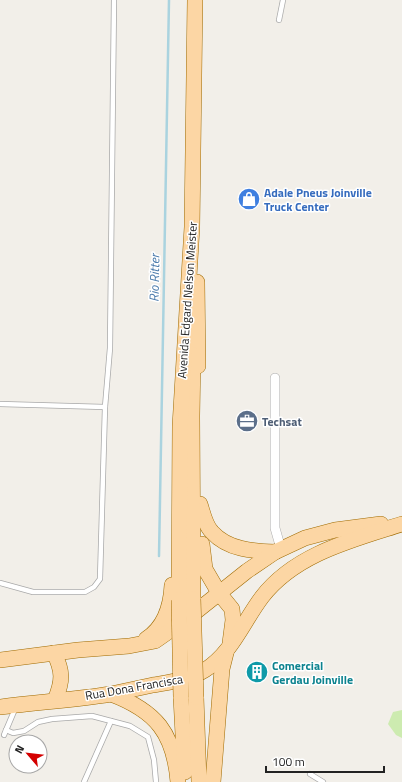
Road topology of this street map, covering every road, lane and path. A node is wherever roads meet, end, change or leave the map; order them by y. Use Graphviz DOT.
graph roads {
  1 [pos="114,0"];
  2 [pos="195,0"];
  3 [pos="203,0"];
  4 [pos="283,0"];
  5 [pos="279,20"];
  6 [pos="197,278"];
  7 [pos="185,331"];
  8 [pos="275,378"];
  9 [pos="0,404"];
  10 [pos="105,406"];
  11 [pos="200,504"];
  12 [pos="402,524"];
  13 [pos="280,550"];
  14 [pos="292,569"];
  15 [pos="0,582"];
  16 [pos="219,593"];
  17 [pos="186,600"];
  18 [pos="137,645"];
  19 [pos="228,649"];
  20 [pos="54,653"];
  21 [pos="0,660"];
  22 [pos="110,694"];
  23 [pos="188,697"];
  24 [pos="55,700"];
  25 [pos="16,705"];
  26 [pos="0,707"];
  27 [pos="111,721"];
  28 [pos="310,774"];
  29 [pos="84,782"];
  30 [pos="156,782"];
  31 [pos="178,782"];
  32 [pos="186,782"];
  33 [pos="199,782"];
  34 [pos="213,782"];
  35 [pos="323,782"];
  1 -- 10 [label="lane"];
  2 -- 7 [label="main road, Avenida Edgard Nelson Meister"];
  3 -- 6 [label="main road, Avenida Edgard Nelson Meister"];
  4 -- 5 [label="lane"];
  6 -- 11 [label="main road"];
  6 -- 17 [label="main road, Avenida Edgard Nelson Meister"];
  7 -- 17 [label="main road, Avenida Edgard Nelson Meister"];
  7 -- 18 [label="main road"];
  8 -- 13 [label="street"];
  9 -- 10 [label="lane"];
  10 -- 15 [label="lane"];
  11 -- 13 [label="main road"];
  11 -- 16 [label="main road"];
  12 -- 13 [label="main road, Rua Dona Francisca"];
  12 -- 14 [label="main road, Rua Dona Francisca"];
  13 -- 14 [label="main road"];
  13 -- 16 [label="main road, Rua Dona Francisca"];
  14 -- 19 [label="main road, Rua Dona Francisca"];
  16 -- 18 [label="main road, Rua Dona Francisca"];
  16 -- 19 [label="main road"];
  17 -- 23 [label="main road, bridge"];
  18 -- 20 [label="main road, Rua Dona Francisca"];
  19 -- 22 [label="main road, Rua Dona Francisca"];
  19 -- 34 [label="main road"];
  20 -- 21 [label="main road, Rua Dona Francisca"];
  20 -- 24 [label="main road"];
  22 -- 24 [label="main road, Rua Dona Francisca"];
  22 -- 31 [label="main road"];
  23 -- 32 [label="main road"];
  23 -- 33 [label="main road"];
  24 -- 25 [label="main road, Rua Dona Francisca"];
  25 -- 26 [label="main road, Rua Dona Francisca"];
  25 -- 27 [label="lane"];
  27 -- 29 [label="lane"];
  27 -- 30 [label="lane"];
  28 -- 35 [label="lane"];
}
